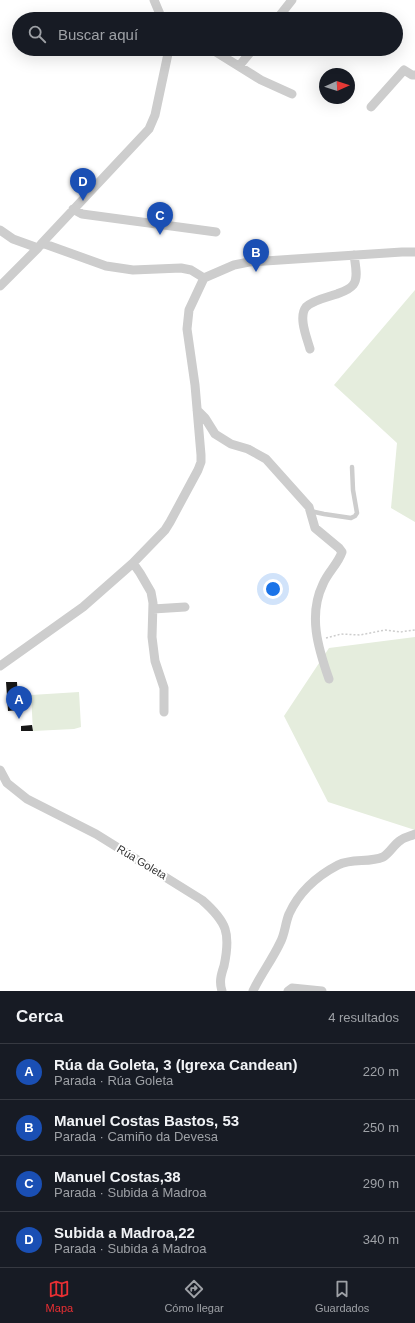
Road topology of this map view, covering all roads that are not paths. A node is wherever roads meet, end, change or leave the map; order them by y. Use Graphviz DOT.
graph roads {
  1 [pos="154,0"];
  2 [pos="292,0"];
  3 [pos="159,12"];
  4 [pos="283,12"];
  5 [pos="168,56"];
  6 [pos="223,56"];
  7 [pos="247,56"];
  8 [pos="239,66"];
  9 [pos="415,75"];
  10 [pos="292,94"];
  11 [pos="371,107"];
  12 [pos="73,209"];
  13 [pos="0,230"];
  14 [pos="216,232"];
  15 [pos="40,246"];
  16 [pos="415,252"];
  17 [pos="354,255"];
  18 [pos="204,278"];
  19 [pos="0,286"];
  20 [pos="310,349"];
  21 [pos="197,410"];
  22 [pos="352,467"];
  23 [pos="310,511"];
  24 [pos="133,563"];
  25 [pos="185,607"];
  26 [pos="153,608"];
  27 [pos="0,666"];
  28 [pos="329,679"];
  29 [pos="164,712"];
  30 [pos="0,770"];
  31 [pos="415,834"];
  32 [pos="222,991"];
  33 [pos="253,991"];
  34 [pos="288,991"];
  35 [pos="322,991"];
  1 -- 3 [label="street"];
  2 -- 4 [label="street"];
  5 -- 12 [label="street"];
  6 -- 8 [label="street"];
  7 -- 8 [label="street"];
  8 -- 10 [label="street"];
  9 -- 11 [label="street"];
  12 -- 14 [label="street"];
  12 -- 15 [label="street"];
  13 -- 15 [label="street"];
  15 -- 18 [label="street"];
  15 -- 19 [label="street"];
  16 -- 17 [label="street"];
  17 -- 18 [label="street"];
  17 -- 20 [label="street"];
  18 -- 21 [label="street"];
  21 -- 23 [label="street"];
  21 -- 24 [label="street"];
  22 -- 23 [label="lane"];
  23 -- 28 [label="street"];
  24 -- 26 [label="street"];
  24 -- 27 [label="street"];
  25 -- 26 [label="street"];
  26 -- 29 [label="street"];
  30 -- 32 [label="street, Rúa Goleta"];
  31 -- 33 [label="street"];
  34 -- 35 [label="street"];
}
